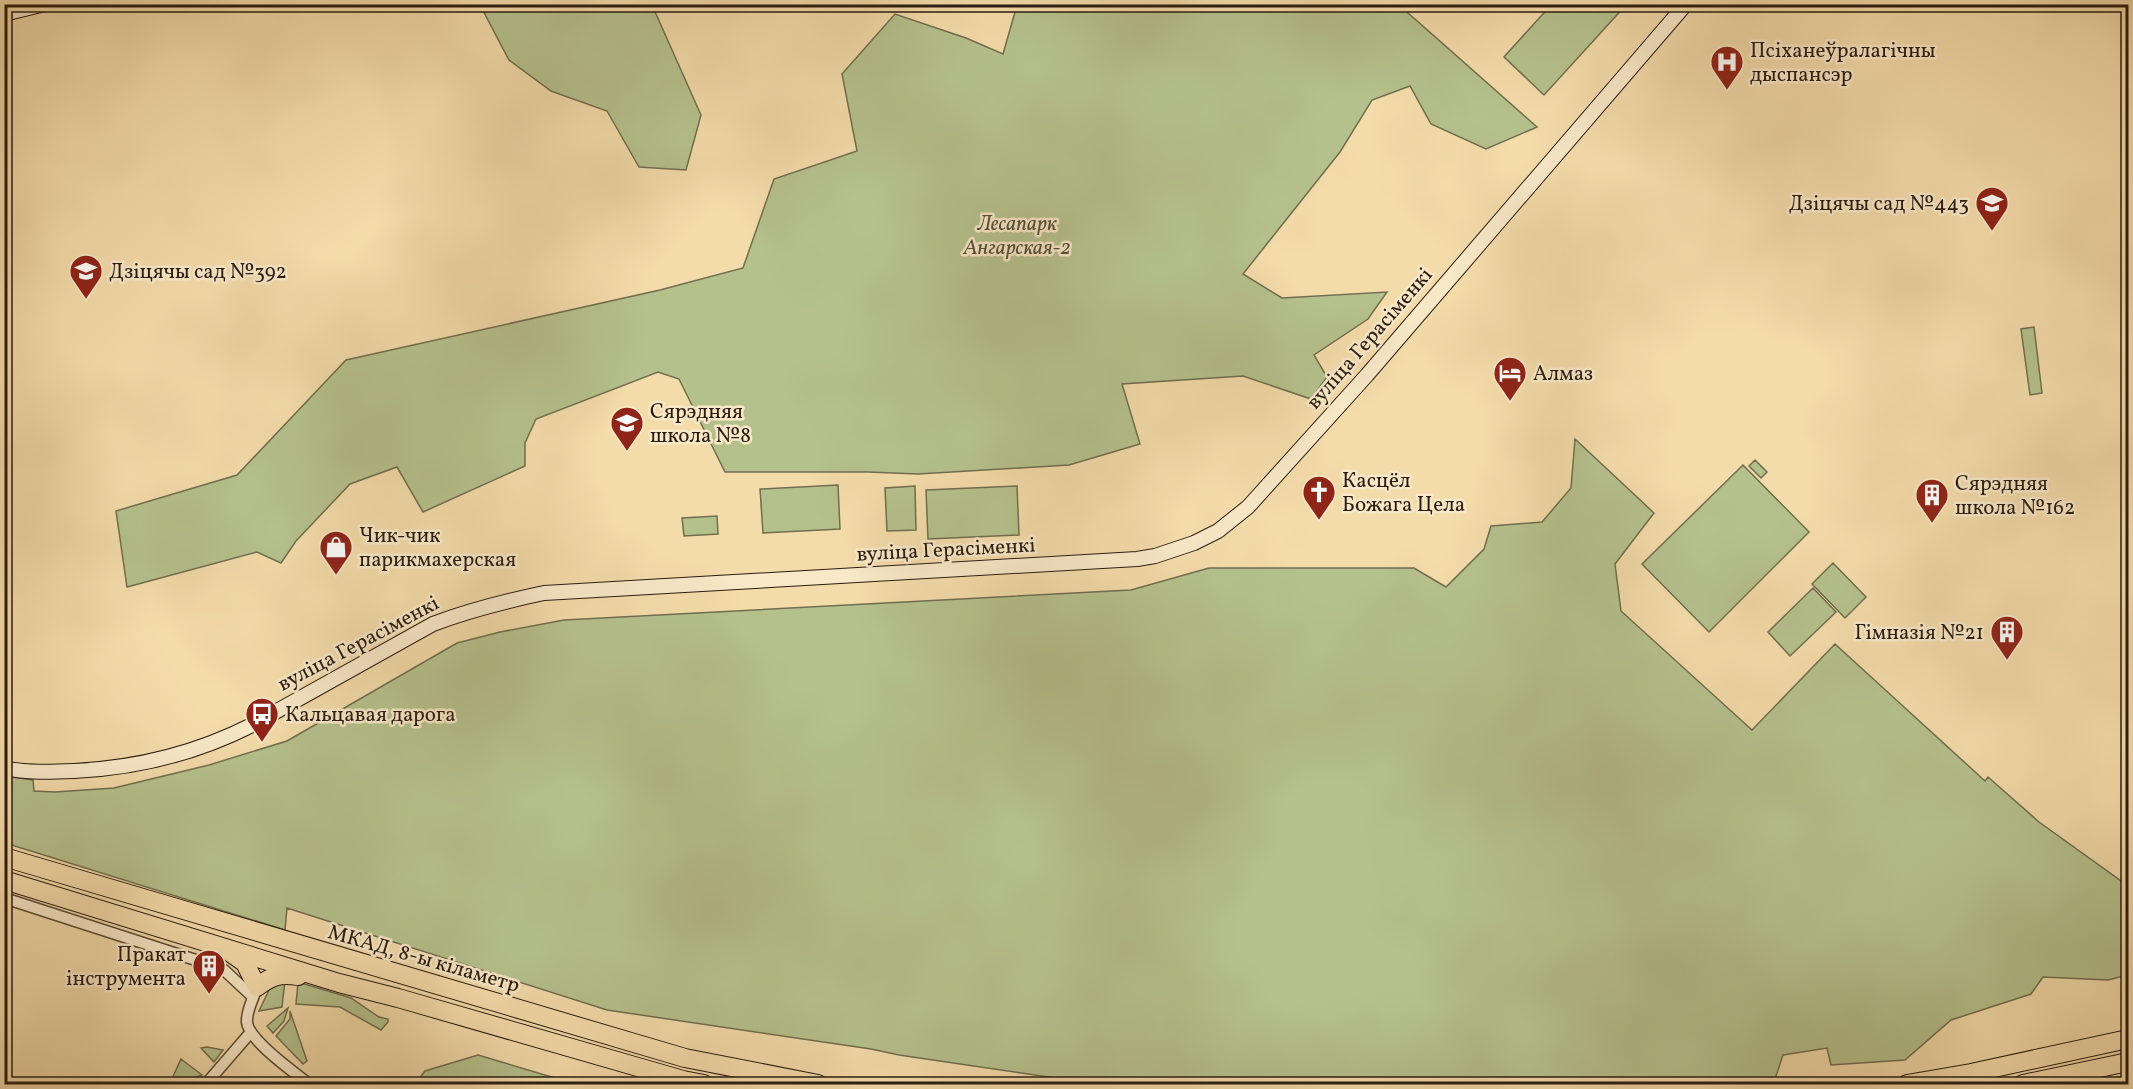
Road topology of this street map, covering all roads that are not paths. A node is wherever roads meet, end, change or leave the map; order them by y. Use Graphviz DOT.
graph roads {
  1 [pos="45,4"];
  2 [pos="1686,4"];
  3 [pos="7,11"];
  4 [pos="4,768"];
  5 [pos="13,859"];
  6 [pos="8,887"];
  7 [pos="225,948"];
  8 [pos="339,983"];
  9 [pos="255,992"];
  10 [pos="251,1032"];
  11 [pos="2128,1039"];
  12 [pos="2128,1062"];
  13 [pos="188,1084"];
  14 [pos="206,1084"];
  15 [pos="309,1084"];
  16 [pos="704,1084"];
  17 [pos="818,1084"];
  18 [pos="1907,1084"];
  19 [pos="2023,1084"];
  1 -- 3 [label="street"];
  2 -- 4 [label="street, вуліца Герасіменкі"];
  5 -- 17 [label="highway, МКАД, 8-ы кіламетр"];
  6 -- 7 [label="highway"];
  6 -- 9 [label="street"];
  7 -- 8 [label="highway"];
  7 -- 9 [label="highway"];
  8 -- 9 [label="highway"];
  8 -- 16 [label="highway"];
  9 -- 10 [label="street"];
  10 -- 14 [label="street"];
  10 -- 15 [label="street"];
  11 -- 18 [label="highway"];
  12 -- 19 [label="highway"];
  13 -- 14 [label="street"];
}
